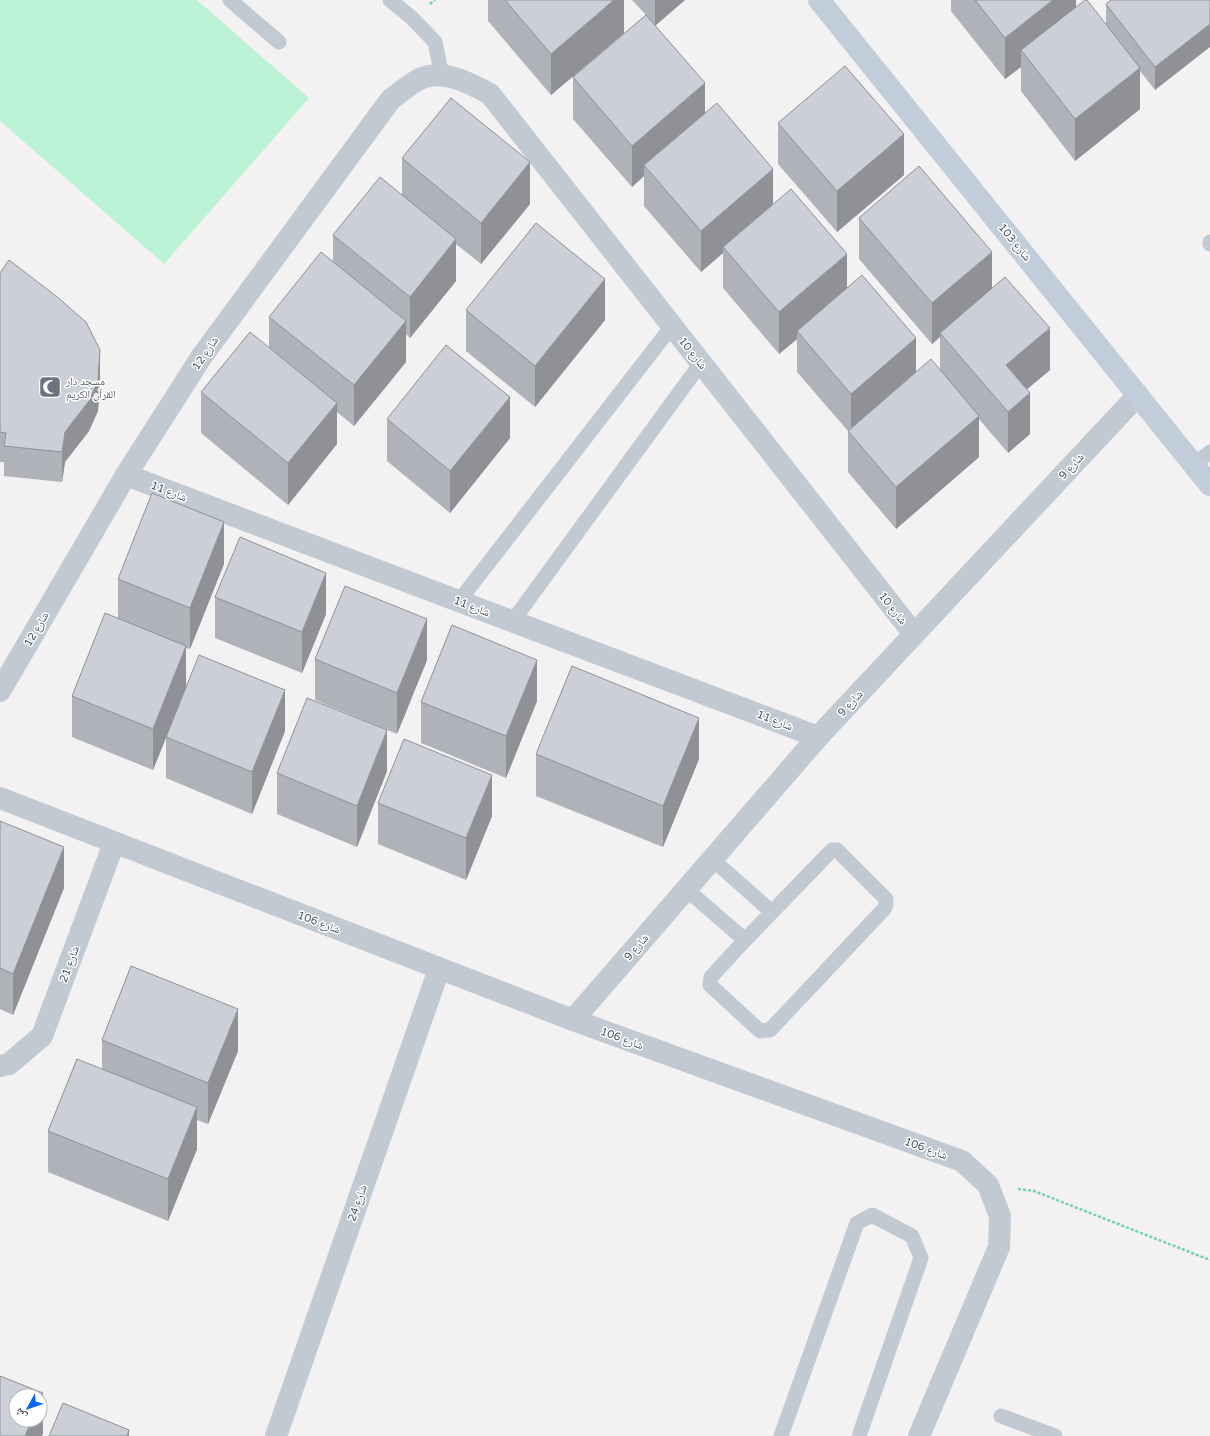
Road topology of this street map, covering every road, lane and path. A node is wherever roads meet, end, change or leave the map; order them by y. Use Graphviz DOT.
graph roads {
  1 [pos="230,0"];
  2 [pos="390,0"];
  3 [pos="819,0"];
  4 [pos="279,42"];
  5 [pos="442,76"];
  6 [pos="465,80"];
  7 [pos="672,326"];
  8 [pos="701,363"];
  9 [pos="1138,395"];
  10 [pos="1202,459"];
  11 [pos="126,475"];
  12 [pos="1210,485"];
  13 [pos="459,602"];
  14 [pos="512,622"];
  15 [pos="914,634"];
  16 [pos="0,692"];
  17 [pos="818,736"];
  18 [pos="0,798"];
  19 [pos="114,843"];
  20 [pos="712,859"];
  21 [pos="686,889"];
  22 [pos="772,912"];
  23 [pos="745,940"];
  24 [pos="439,969"];
  25 [pos="572,1020"];
  26 [pos="0,1066"];
  27 [pos="988,1185"];
  28 [pos="1210,1260"];
  29 [pos="1001,1416"];
  30 [pos="276,1436"];
  31 [pos="781,1436"];
  32 [pos="859,1436"];
  33 [pos="919,1436"];
  34 [pos="1055,1436"];
  1 -- 4 [label="lane"];
  2 -- 5 [label="lane"];
  3 -- 9 [label="street, شارع 103"];
  5 -- 6 [label="street, شارع 12"];
  5 -- 11 [label="street, شارع 12"];
  6 -- 7 [label="street, شارع 10"];
  7 -- 8 [label="street, شارع 10"];
  7 -- 13 [label="lane"];
  8 -- 14 [label="lane"];
  8 -- 15 [label="street, شارع 10"];
  9 -- 10 [label="street, شارع 103"];
  9 -- 15 [label="street, شارع 9"];
  10 -- 12 [label="street, شارع 103"];
  11 -- 13 [label="street, شارع 11"];
  11 -- 16 [label="street, شارع 12"];
  13 -- 14 [label="street, شارع 11"];
  14 -- 17 [label="street, شارع 11"];
  15 -- 17 [label="street, شارع 9"];
  17 -- 20 [label="street, شارع 9"];
  18 -- 19 [label="street, شارع 106"];
  19 -- 24 [label="street, شارع 106"];
  19 -- 26 [label="street, شارع 21"];
  20 -- 21 [label="street, شارع 9"];
  20 -- 22 [label="lane"];
  21 -- 23 [label="lane"];
  21 -- 25 [label="street, شارع 9"];
  22 -- 23 [label="lane"];
  22 -- 23 [label="lane"];
  24 -- 25 [label="street, شارع 106"];
  24 -- 30 [label="street, شارع 24"];
  25 -- 27 [label="street, شارع 106"];
  27 -- 28 [label="path"];
  27 -- 33 [label="street, شارع 106"];
  29 -- 34 [label="lane"];
  31 -- 32 [label="lane"];
}
